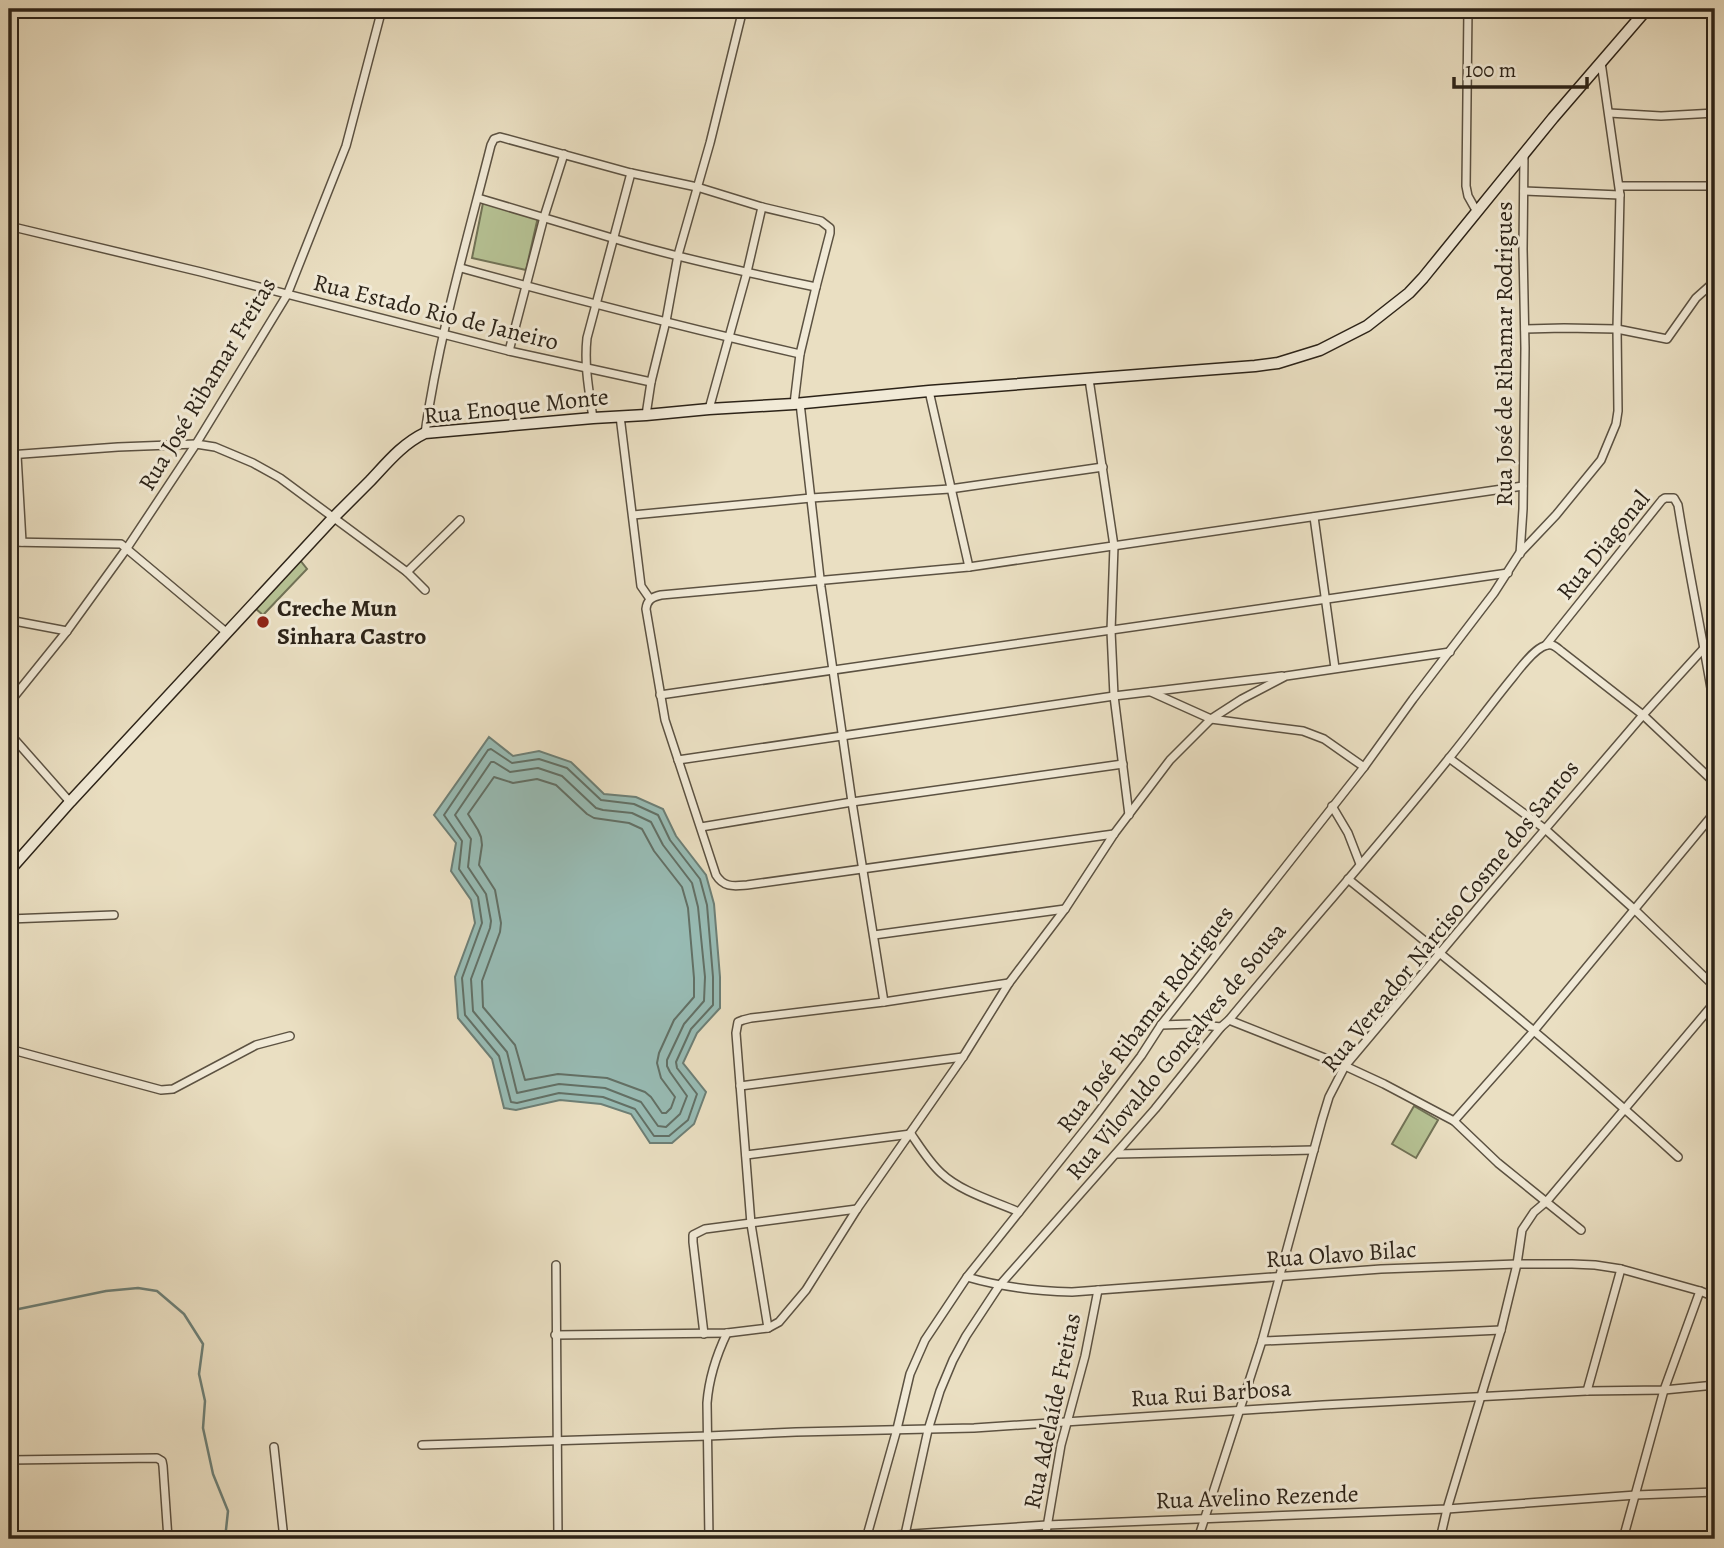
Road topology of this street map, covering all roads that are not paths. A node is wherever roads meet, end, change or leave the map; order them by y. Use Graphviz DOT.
graph roads {
  1 [pos="382,9"];
  2 [pos="743,9"];
  3 [pos="1468,9"];
  4 [pos="1647,9"];
  5 [pos="1601,61"];
  6 [pos="1609,113"];
  7 [pos="1715,113"];
  8 [pos="564,154"];
  9 [pos="1524,154"];
  10 [pos="631,173"];
  11 [pos="1715,186"];
  12 [pos="697,187"];
  13 [pos="1524,191"];
  14 [pos="1620,191"];
  15 [pos="478,198"];
  16 [pos="762,207"];
  17 [pos="1477,212"];
  18 [pos="544,217"];
  19 [pos="9,226"];
  20 [pos="613,239"];
  21 [pos="678,255"];
  22 [pos="461,268"];
  23 [pos="747,272"];
  24 [pos="1715,281"];
  25 [pos="526,286"];
  26 [pos="816,286"];
  27 [pos="287,295"];
  28 [pos="596,303"];
  29 [pos="666,321"];
  30 [pos="1525,329"];
  31 [pos="1617,329"];
  32 [pos="443,333"];
  33 [pos="730,338"];
  34 [pos="509,351"];
  35 [pos="800,354"];
  36 [pos="586,368"];
  37 [pos="1089,379"];
  38 [pos="651,382"];
  39 [pos="929,391"];
  40 [pos="797,403"];
  41 [pos="709,409"];
  42 [pos="646,415"];
  43 [pos="620,416"];
  44 [pos="593,418"];
  45 [pos="425,433"];
  46 [pos="196,444"];
  47 [pos="13,455"];
  48 [pos="1102,467"];
  49 [pos="1523,486"];
  50 [pos="950,489"];
  51 [pos="811,498"];
  52 [pos="633,515"];
  53 [pos="334,517"];
  54 [pos="1314,517"];
  55 [pos="460,520"];
  56 [pos="9,542"];
  57 [pos="22,542"];
  58 [pos="1114,546"];
  59 [pos="127,548"];
  60 [pos="1520,554"];
  61 [pos="969,567"];
  62 [pos="407,572"];
  63 [pos="1508,573"];
  64 [pos="821,580"];
  65 [pos="425,590"];
  66 [pos="650,598"];
  67 [pos="1326,600"];
  68 [pos="9,620"];
  69 [pos="67,631"];
  70 [pos="1111,631"];
  71 [pos="226,632"];
  72 [pos="1715,636"];
  73 [pos="1546,645"];
  74 [pos="1705,649"];
  75 [pos="1450,652"];
  76 [pos="1335,668"];
  77 [pos="833,670"];
  78 [pos="1286,676"];
  79 [pos="1151,691"];
  80 [pos="660,695"];
  81 [pos="1114,696"];
  82 [pos="9,704"];
  83 [pos="1715,712"];
  84 [pos="1643,715"];
  85 [pos="1211,719"];
  86 [pos="9,733"];
  87 [pos="844,737"];
  88 [pos="1449,758"];
  89 [pos="678,760"];
  90 [pos="1123,764"];
  91 [pos="1364,767"];
  92 [pos="1715,783"];
  93 [pos="70,802"];
  94 [pos="852,802"];
  95 [pos="1332,806"];
  96 [pos="1715,812"];
  97 [pos="1129,814"];
  98 [pos="701,827"];
  99 [pos="1545,829"];
  100 [pos="1114,834"];
  101 [pos="1360,864"];
  102 [pos="863,868"];
  103 [pos="9,871"];
  104 [pos="1348,879"];
  105 [pos="1065,909"];
  106 [pos="1635,911"];
  107 [pos="114,915"];
  108 [pos="9,919"];
  109 [pos="874,935"];
  110 [pos="1440,954"];
  111 [pos="1009,983"];
  112 [pos="1715,987"];
  113 [pos="884,1002"];
  114 [pos="1715,1002"];
  115 [pos="1229,1020"];
  116 [pos="1161,1025"];
  117 [pos="1221,1027"];
  118 [pos="1533,1032"];
  119 [pos="290,1036"];
  120 [pos="9,1049"];
  121 [pos="963,1057"];
  122 [pos="1346,1066"];
  123 [pos="740,1086"];
  124 [pos="1626,1109"];
  125 [pos="1454,1121"];
  126 [pos="911,1134"];
  127 [pos="1314,1150"];
  128 [pos="1116,1154"];
  129 [pos="746,1155"];
  130 [pos="1678,1157"];
  131 [pos="1547,1201"];
  132 [pos="857,1209"];
  133 [pos="1019,1212"];
  134 [pos="751,1224"];
  135 [pos="1581,1230"];
  136 [pos="1517,1264"];
  137 [pos="556,1265"];
  138 [pos="1621,1269"];
  139 [pos="967,1277"];
  140 [pos="1280,1277"];
  141 [pos="999,1286"];
  142 [pos="1098,1290"];
  143 [pos="1700,1291"];
  144 [pos="1715,1297"];
  145 [pos="768,1328"];
  146 [pos="1502,1330"];
  147 [pos="727,1333"];
  148 [pos="704,1334"];
  149 [pos="555,1335"];
  150 [pos="1262,1340"];
  151 [pos="1715,1385"];
  152 [pos="1664,1390"];
  153 [pos="1587,1391"];
  154 [pos="1482,1397"];
  155 [pos="1239,1411"];
  156 [pos="1066,1423"];
  157 [pos="897,1429"];
  158 [pos="928,1430"];
  159 [pos="708,1436"];
  160 [pos="558,1440"];
  161 [pos="422,1445"];
  162 [pos="274,1447"];
  163 [pos="9,1460"];
  164 [pos="1715,1492"];
  165 [pos="1636,1495"];
  166 [pos="1447,1509"];
  167 [pos="1204,1519"];
  168 [pos="1047,1525"];
  169 [pos="904,1537"];
  170 [pos="866,1538"];
  171 [pos="168,1539"];
  172 [pos="284,1539"];
  173 [pos="558,1539"];
  174 [pos="709,1539"];
  175 [pos="800,1539"];
  176 [pos="1045,1539"];
  177 [pos="1198,1539"];
  178 [pos="1440,1539"];
  179 [pos="1623,1539"];
  1 -- 27 [label="street, Rua José Ribamar Freitas"];
  2 -- 12 [label="street"];
  3 -- 17 [label="street"];
  4 -- 5 [label="main road, Rua Enoque Monte"];
  5 -- 6 [label="street, Rua José Ribamar Rodrigues"];
  5 -- 9 [label="main road, Rua Enoque Monte"];
  6 -- 7 [label="street"];
  6 -- 14 [label="street, Rua José Ribamar Rodrigues"];
  8 -- 10 [label="street"];
  8 -- 15 [label="street"];
  8 -- 18 [label="street"];
  9 -- 13 [label="street, Rua José de Ribamar Rodrigues"];
  9 -- 17 [label="main road, Rua Enoque Monte"];
  10 -- 12 [label="street"];
  10 -- 20 [label="street"];
  11 -- 14 [label="street"];
  12 -- 16 [label="street"];
  12 -- 21 [label="street"];
  13 -- 14 [label="street"];
  13 -- 30 [label="street, Rua José de Ribamar Rodrigues"];
  14 -- 31 [label="street, Rua José Ribamar Rodrigues"];
  15 -- 18 [label="street"];
  15 -- 22 [label="street"];
  16 -- 23 [label="street"];
  16 -- 26 [label="street"];
  17 -- 37 [label="main road, Rua Enoque Monte"];
  18 -- 20 [label="street"];
  18 -- 25 [label="street"];
  19 -- 27 [label="street, Rua Estado Rio de Janeiro"];
  20 -- 21 [label="street"];
  20 -- 28 [label="street"];
  21 -- 23 [label="street"];
  21 -- 29 [label="street"];
  22 -- 25 [label="street"];
  22 -- 32 [label="street"];
  23 -- 26 [label="street"];
  23 -- 33 [label="street"];
  24 -- 31 [label="street"];
  25 -- 28 [label="street"];
  25 -- 34 [label="street"];
  26 -- 35 [label="street"];
  27 -- 32 [label="street, Rua Estado Rio de Janeiro"];
  27 -- 46 [label="street, Rua José Ribamar Freitas"];
  28 -- 29 [label="street"];
  28 -- 36 [label="street"];
  29 -- 33 [label="street"];
  29 -- 38 [label="street"];
  30 -- 31 [label="street"];
  30 -- 49 [label="street, Rua José de Ribamar Rodrigues"];
  31 -- 60 [label="street, Rua José Ribamar Rodrigues"];
  32 -- 34 [label="street, Rua Estado Rio de Janeiro"];
  32 -- 45 [label="street"];
  33 -- 35 [label="street"];
  33 -- 41 [label="street"];
  34 -- 36 [label="street, Rua Estado Rio de Janeiro"];
  35 -- 40 [label="street"];
  36 -- 38 [label="street, Rua Estado Rio de Janeiro"];
  36 -- 44 [label="street"];
  37 -- 39 [label="main road, Rua Enoque Monte"];
  37 -- 48 [label="street"];
  38 -- 42 [label="street"];
  39 -- 40 [label="main road, Rua Enoque Monte"];
  39 -- 50 [label="street"];
  40 -- 41 [label="main road, Rua Enoque Monte"];
  40 -- 51 [label="street"];
  41 -- 42 [label="main road, Rua Enoque Monte"];
  42 -- 43 [label="main road, Rua Enoque Monte"];
  43 -- 44 [label="main road, Rua Enoque Monte"];
  43 -- 52 [label="street"];
  44 -- 45 [label="main road, Rua Enoque Monte"];
  45 -- 53 [label="main road, Rua Enoque Monte"];
  46 -- 47 [label="street"];
  46 -- 53 [label="street"];
  46 -- 59 [label="street, Rua José Ribamar Freitas"];
  47 -- 57 [label="street"];
  48 -- 50 [label="street"];
  48 -- 58 [label="street"];
  49 -- 54 [label="street"];
  49 -- 60 [label="street, Rua José de Ribamar Rodrigues"];
  50 -- 51 [label="street"];
  50 -- 61 [label="street"];
  51 -- 52 [label="street"];
  51 -- 64 [label="street"];
  52 -- 66 [label="street"];
  53 -- 62 [label="street"];
  53 -- 71 [label="main road, Rua Enoque Monte"];
  54 -- 58 [label="street"];
  54 -- 67 [label="street"];
  55 -- 62 [label="street"];
  56 -- 57 [label="street"];
  57 -- 59 [label="street"];
  58 -- 61 [label="street"];
  58 -- 70 [label="street"];
  59 -- 69 [label="street, Rua José Ribamar Freitas"];
  59 -- 71 [label="street"];
  60 -- 63 [label="street, Rua José Ribamar Rodrigues"];
  61 -- 64 [label="street"];
  62 -- 65 [label="street"];
  63 -- 67 [label="street"];
  63 -- 75 [label="street, Rua José Ribamar Rodrigues"];
  64 -- 66 [label="street"];
  64 -- 77 [label="street"];
  66 -- 80 [label="street"];
  67 -- 70 [label="street"];
  67 -- 76 [label="street"];
  68 -- 69 [label="street"];
  69 -- 82 [label="street, Rua José Ribamar Freitas"];
  70 -- 77 [label="street"];
  70 -- 81 [label="street"];
  71 -- 93 [label="main road, Rua Enoque Monte"];
  72 -- 74 [label="street, Rua Vereador Narciso Cosme dos Santos"];
  73 -- 74 [label="street, Rua Diagonal"];
  73 -- 84 [label="street"];
  73 -- 88 [label="street, Rua Vilovaldo Gonçalves de Sousa"];
  74 -- 83 [label="street"];
  74 -- 84 [label="street, Rua Vereador Narciso Cosme dos Santos"];
  75 -- 76 [label="street"];
  75 -- 91 [label="street, Rua José Ribamar Rodrigues"];
  76 -- 78 [label="street"];
  77 -- 80 [label="street"];
  77 -- 87 [label="street"];
  78 -- 79 [label="street"];
  78 -- 85 [label="street"];
  79 -- 81 [label="street"];
  79 -- 85 [label="street"];
  80 -- 89 [label="street"];
  81 -- 87 [label="street"];
  81 -- 90 [label="street"];
  84 -- 92 [label="street"];
  84 -- 99 [label="street, Rua Vereador Narciso Cosme dos Santos"];
  85 -- 91 [label="street"];
  85 -- 97 [label="street"];
  86 -- 93 [label="street"];
  87 -- 89 [label="street"];
  87 -- 94 [label="street"];
  88 -- 99 [label="street"];
  88 -- 101 [label="street, Rua Vilovaldo Gonçalves de Sousa"];
  89 -- 98 [label="street"];
  90 -- 94 [label="street"];
  90 -- 97 [label="street"];
  91 -- 95 [label="street, Rua José Ribamar Rodrigues"];
  93 -- 103 [label="main road, Rua Enoque Monte"];
  94 -- 98 [label="street"];
  94 -- 102 [label="street"];
  95 -- 101 [label="street"];
  95 -- 116 [label="street, Rua José Ribamar Rodrigues"];
  96 -- 106 [label="street"];
  97 -- 100 [label="street"];
  98 -- 102 [label="street"];
  99 -- 106 [label="street"];
  99 -- 110 [label="street, Rua Vereador Narciso Cosme dos Santos"];
  100 -- 102 [label="street"];
  100 -- 105 [label="street"];
  101 -- 104 [label="street, Rua Vilovaldo Gonçalves de Sousa"];
  102 -- 109 [label="street"];
  104 -- 110 [label="street"];
  104 -- 115 [label="street, Rua Vilovaldo Gonçalves de Sousa"];
  105 -- 109 [label="street"];
  105 -- 111 [label="street"];
  106 -- 112 [label="street"];
  106 -- 118 [label="street"];
  107 -- 108 [label="street"];
  109 -- 113 [label="street"];
  110 -- 118 [label="street"];
  110 -- 122 [label="street, Rua Vereador Narciso Cosme dos Santos"];
  111 -- 113 [label="street"];
  111 -- 121 [label="street"];
  113 -- 123 [label="street"];
  114 -- 124 [label="street"];
  115 -- 117 [label="street, Rua Vilovaldo Gonçalves de Sousa"];
  115 -- 122 [label="street"];
  116 -- 117 [label="street"];
  116 -- 133 [label="street, Rua José Ribamar Rodrigues"];
  117 -- 128 [label="street, Rua Vilovaldo Gonçalves de Sousa"];
  118 -- 124 [label="street"];
  118 -- 125 [label="street"];
  119 -- 120 [label="street"];
  121 -- 123 [label="street"];
  121 -- 126 [label="street"];
  122 -- 125 [label="street"];
  122 -- 127 [label="street, Rua Vereador Narciso Cosme dos Santos"];
  123 -- 129 [label="street"];
  124 -- 130 [label="street"];
  124 -- 131 [label="street"];
  125 -- 131 [label="street"];
  126 -- 129 [label="street"];
  126 -- 132 [label="street"];
  126 -- 133 [label="street"];
  127 -- 128 [label="street"];
  127 -- 140 [label="street, Rua Vereador Narciso Cosme dos Santos"];
  128 -- 141 [label="street, Rua Vilovaldo Gonçalves de Sousa"];
  129 -- 134 [label="street"];
  131 -- 135 [label="street"];
  131 -- 136 [label="street"];
  132 -- 134 [label="street"];
  132 -- 145 [label="street"];
  133 -- 139 [label="street, Rua José Ribamar Rodrigues"];
  134 -- 145 [label="street"];
  134 -- 148 [label="street"];
  136 -- 138 [label="street, Rua Olavo Bilac"];
  136 -- 140 [label="street, Rua Olavo Bilac"];
  136 -- 146 [label="street"];
  137 -- 149 [label="street"];
  138 -- 143 [label="street, Rua Olavo Bilac"];
  138 -- 153 [label="street"];
  139 -- 141 [label="street, Rua Olavo Bilac"];
  139 -- 157 [label="street, Rua José Ribamar Rodrigues"];
  140 -- 142 [label="street, Rua Olavo Bilac"];
  140 -- 150 [label="street, Rua Vereador Narciso Cosme dos Santos"];
  141 -- 142 [label="street, Rua Olavo Bilac"];
  141 -- 158 [label="street, Rua Vilovaldo Gonçalves de Sousa"];
  142 -- 156 [label="street, Rua Adelaíde Freitas"];
  143 -- 144 [label="street, Rua Olavo Bilac"];
  143 -- 152 [label="street"];
  145 -- 147 [label="street"];
  146 -- 150 [label="street"];
  146 -- 154 [label="street"];
  147 -- 148 [label="street"];
  147 -- 159 [label="street"];
  148 -- 149 [label="street"];
  149 -- 160 [label="street"];
  150 -- 155 [label="street, Rua Vereador Narciso Cosme dos Santos"];
  151 -- 152 [label="street, Rua Rui Barbosa"];
  152 -- 153 [label="street, Rua Rui Barbosa"];
  152 -- 165 [label="street"];
  153 -- 154 [label="street, Rua Rui Barbosa"];
  154 -- 155 [label="street, Rua Rui Barbosa"];
  154 -- 166 [label="street"];
  155 -- 156 [label="street, Rua Rui Barbosa"];
  155 -- 167 [label="street, Rua Vereador Narciso Cosme dos Santos"];
  156 -- 158 [label="street, Rua Rui Barbosa"];
  156 -- 168 [label="street, Rua Adelaíde Freitas"];
  157 -- 158 [label="street, Rua Rui Barbosa"];
  157 -- 159 [label="street, Rua Rui Barbosa"];
  157 -- 170 [label="street, Rua José Ribamar Rodrigues"];
  158 -- 169 [label="street, Rua Vilovaldo Gonçalves de Sousa"];
  159 -- 160 [label="street, Rua Rui Barbosa"];
  159 -- 174 [label="street"];
  160 -- 161 [label="street, Rua Rui Barbosa"];
  160 -- 173 [label="street"];
  162 -- 172 [label="street"];
  163 -- 171 [label="street"];
  164 -- 165 [label="street, Rua Avelino Rezende"];
  165 -- 166 [label="street, Rua Avelino Rezende"];
  165 -- 179 [label="street"];
  166 -- 167 [label="street, Rua Avelino Rezende"];
  166 -- 178 [label="street"];
  167 -- 168 [label="street, Rua Avelino Rezende"];
  167 -- 177 [label="street, Rua Vereador Narciso Cosme dos Santos"];
  168 -- 169 [label="street, Rua Avelino Rezende"];
  168 -- 176 [label="street, Rua Adelaíde Freitas"];
  169 -- 170 [label="street, Rua Avelino Rezende"];
  170 -- 175 [label="street, Rua Avelino Rezende"];
}
